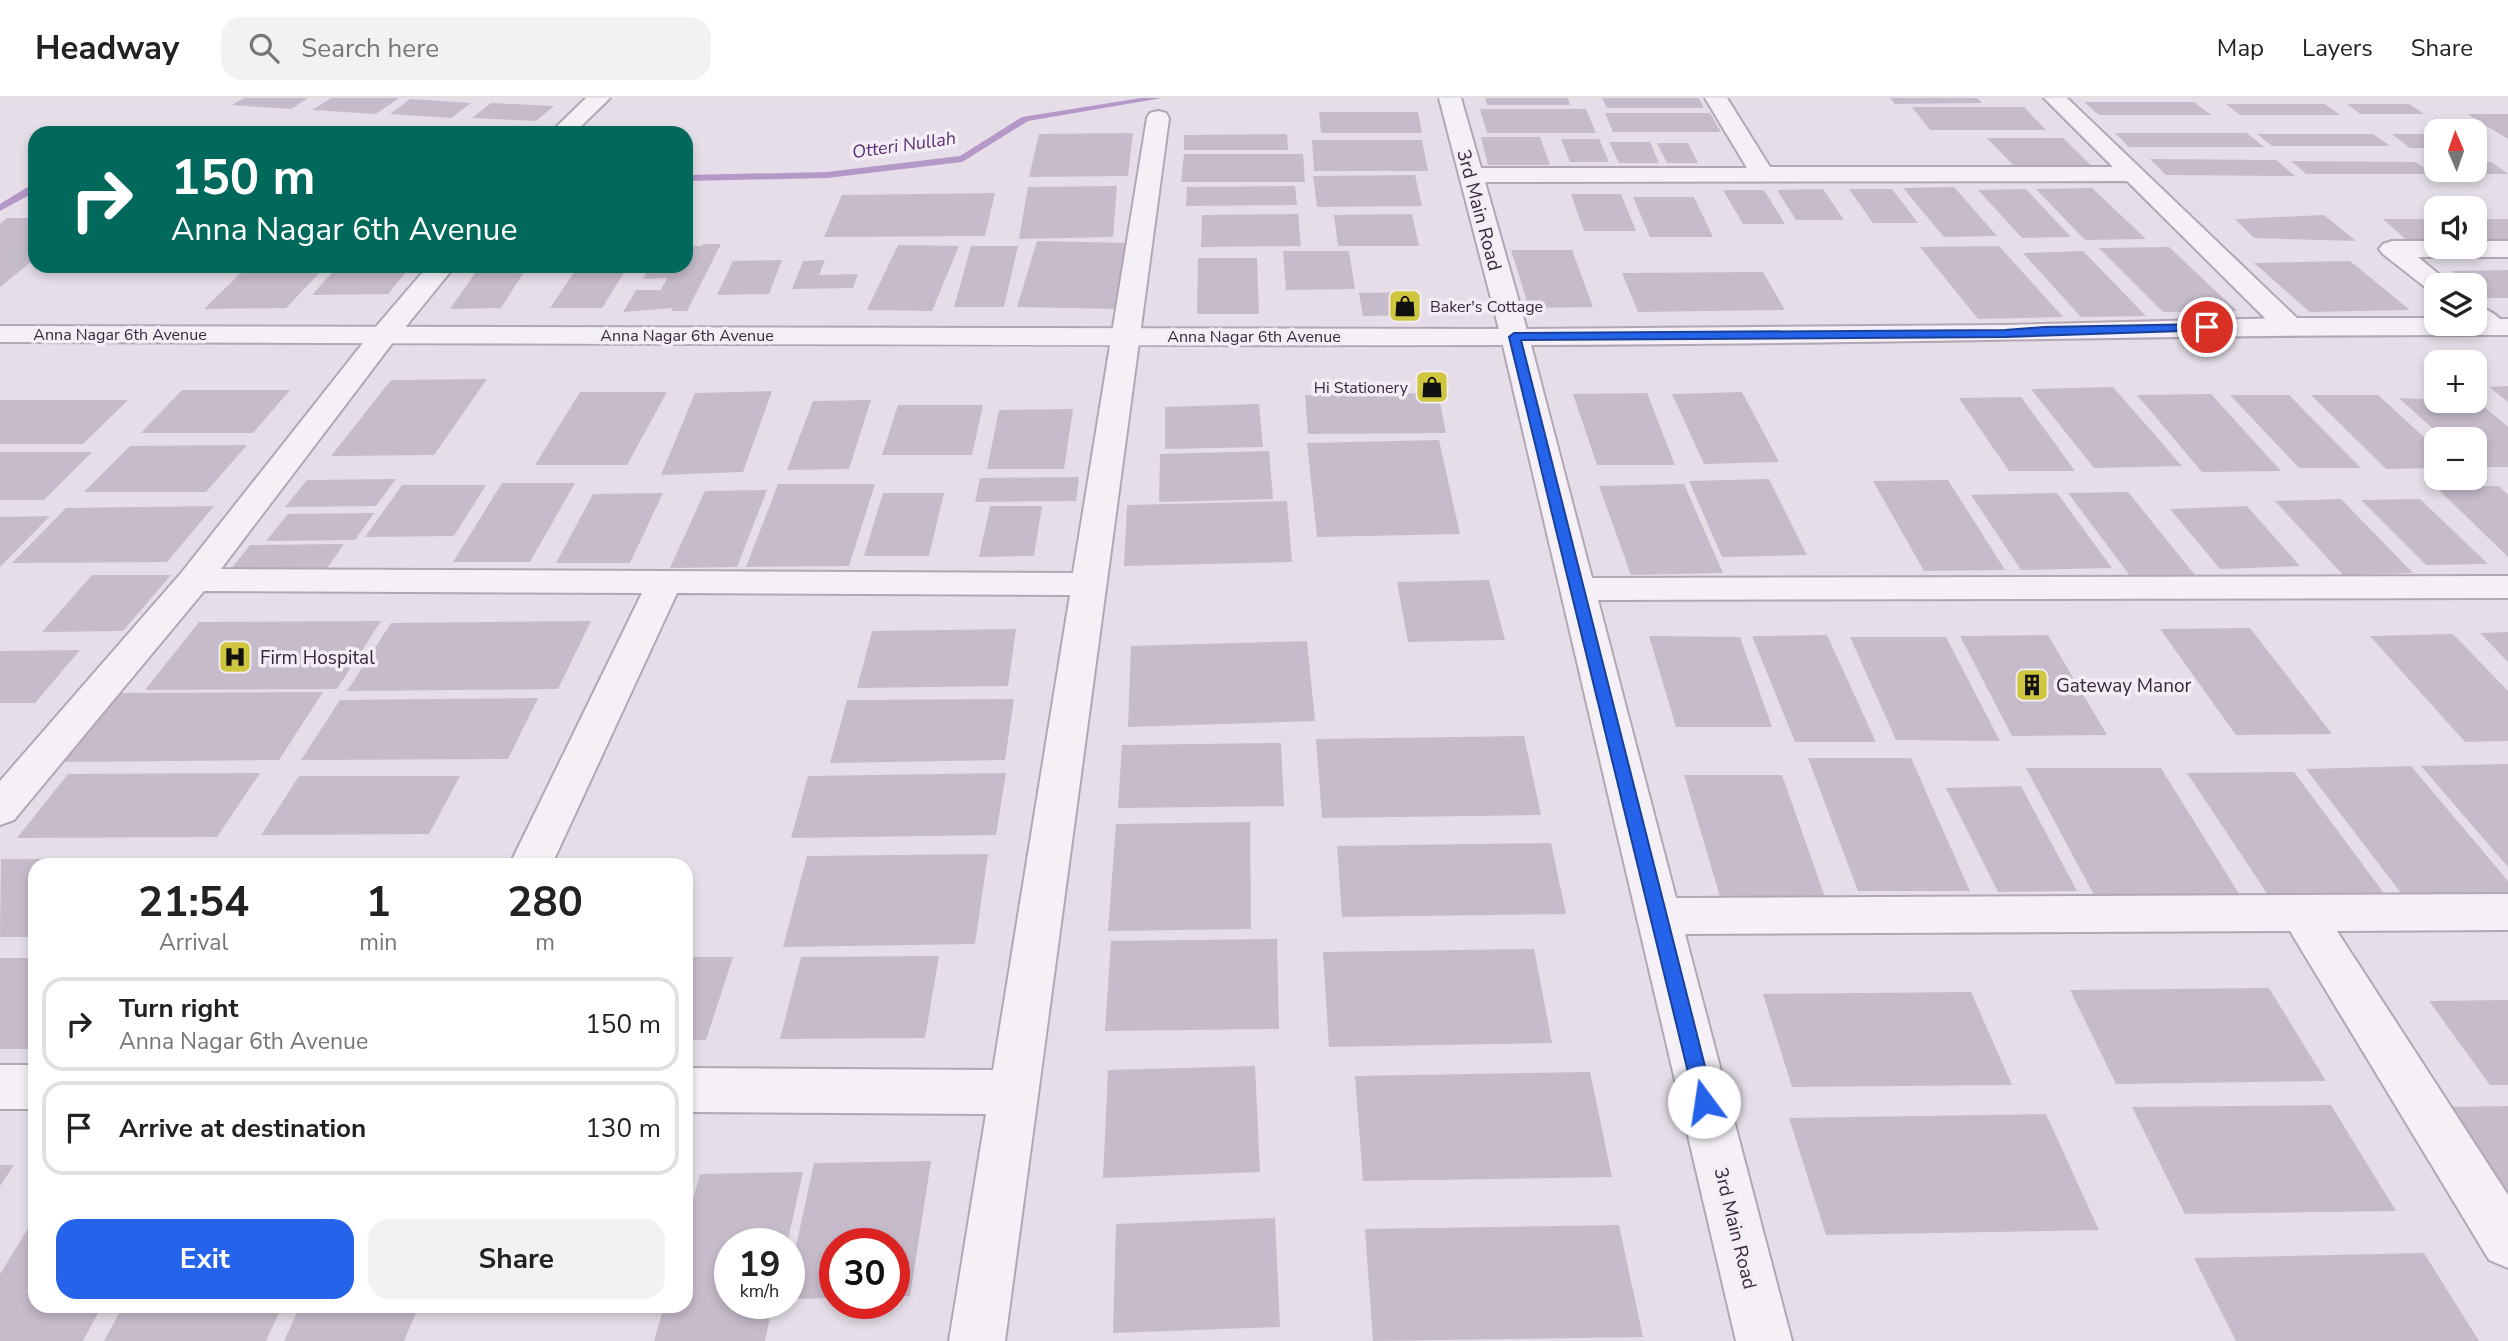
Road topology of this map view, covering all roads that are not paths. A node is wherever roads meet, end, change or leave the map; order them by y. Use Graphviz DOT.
graph roads {
  1 [pos="599,98"];
  2 [pos="1450,98"];
  3 [pos="1716,98"];
  4 [pos="2054,98"];
  5 [pos="1158,118"];
  6 [pos="569,126"];
  7 [pos="1762,173"];
  8 [pos="2133,174"];
  9 [pos="1471,175"];
  10 [pos="2508,249"];
  11 [pos="436,273"];
  12 [pos="2424,274"];
  13 [pos="2491,322"];
  14 [pos="2289,326"];
  15 [pos="2005,333"];
  16 [pos="13,334"];
  17 [pos="384,335"];
  18 [pos="1125,336"];
  19 [pos="1514,337"];
  20 [pos="2508,350"];
  21 [pos="0,355"];
  22 [pos="194,580"];
  23 [pos="664,583"];
  24 [pos="1088,584"];
  25 [pos="2508,587"];
  26 [pos="1576,589"];
  27 [pos="0,808"];
  28 [pos="534,858"];
  29 [pos="2508,912"];
  30 [pos="2302,913"];
  31 [pos="1658,916"];
  32 [pos="0,1087"];
  33 [pos="28,1087"];
  34 [pos="693,1090"];
  35 [pos="1015,1093"];
  36 [pos="2508,1242"];
  37 [pos="977,1341"];
  38 [pos="1764,1341"];
  1 -- 6 [label="street"];
  2 -- 9 [label="street, 3rd Main Road"];
  3 -- 7 [label="street"];
  4 -- 8 [label="street"];
  5 -- 18 [label="street"];
  7 -- 8 [label="street"];
  7 -- 9 [label="street"];
  8 -- 14 [label="street"];
  9 -- 19 [label="street, 3rd Main Road"];
  10 -- 12 [label="street"];
  11 -- 17 [label="street"];
  13 -- 14 [label="street, Anna Nagar 6th Avenue"];
  14 -- 15 [label="street, Anna Nagar 6th Avenue"];
  15 -- 19 [label="street, Anna Nagar 6th Avenue"];
  15 -- 20 [label="street"];
  16 -- 17 [label="street, Anna Nagar 6th Avenue"];
  16 -- 21 [label="street"];
  17 -- 18 [label="street, Anna Nagar 6th Avenue"];
  17 -- 22 [label="street"];
  18 -- 19 [label="street, Anna Nagar 6th Avenue"];
  18 -- 24 [label="street"];
  19 -- 26 [label="street, 3rd Main Road"];
  22 -- 23 [label="street"];
  22 -- 27 [label="street"];
  23 -- 24 [label="street"];
  23 -- 28 [label="street"];
  24 -- 35 [label="street"];
  25 -- 26 [label="street"];
  26 -- 31 [label="street, 3rd Main Road"];
  29 -- 30 [label="street"];
  30 -- 31 [label="street"];
  30 -- 36 [label="street"];
  31 -- 38 [label="street, 3rd Main Road"];
  32 -- 33 [label="street"];
  34 -- 35 [label="street"];
  35 -- 37 [label="street"];
}
